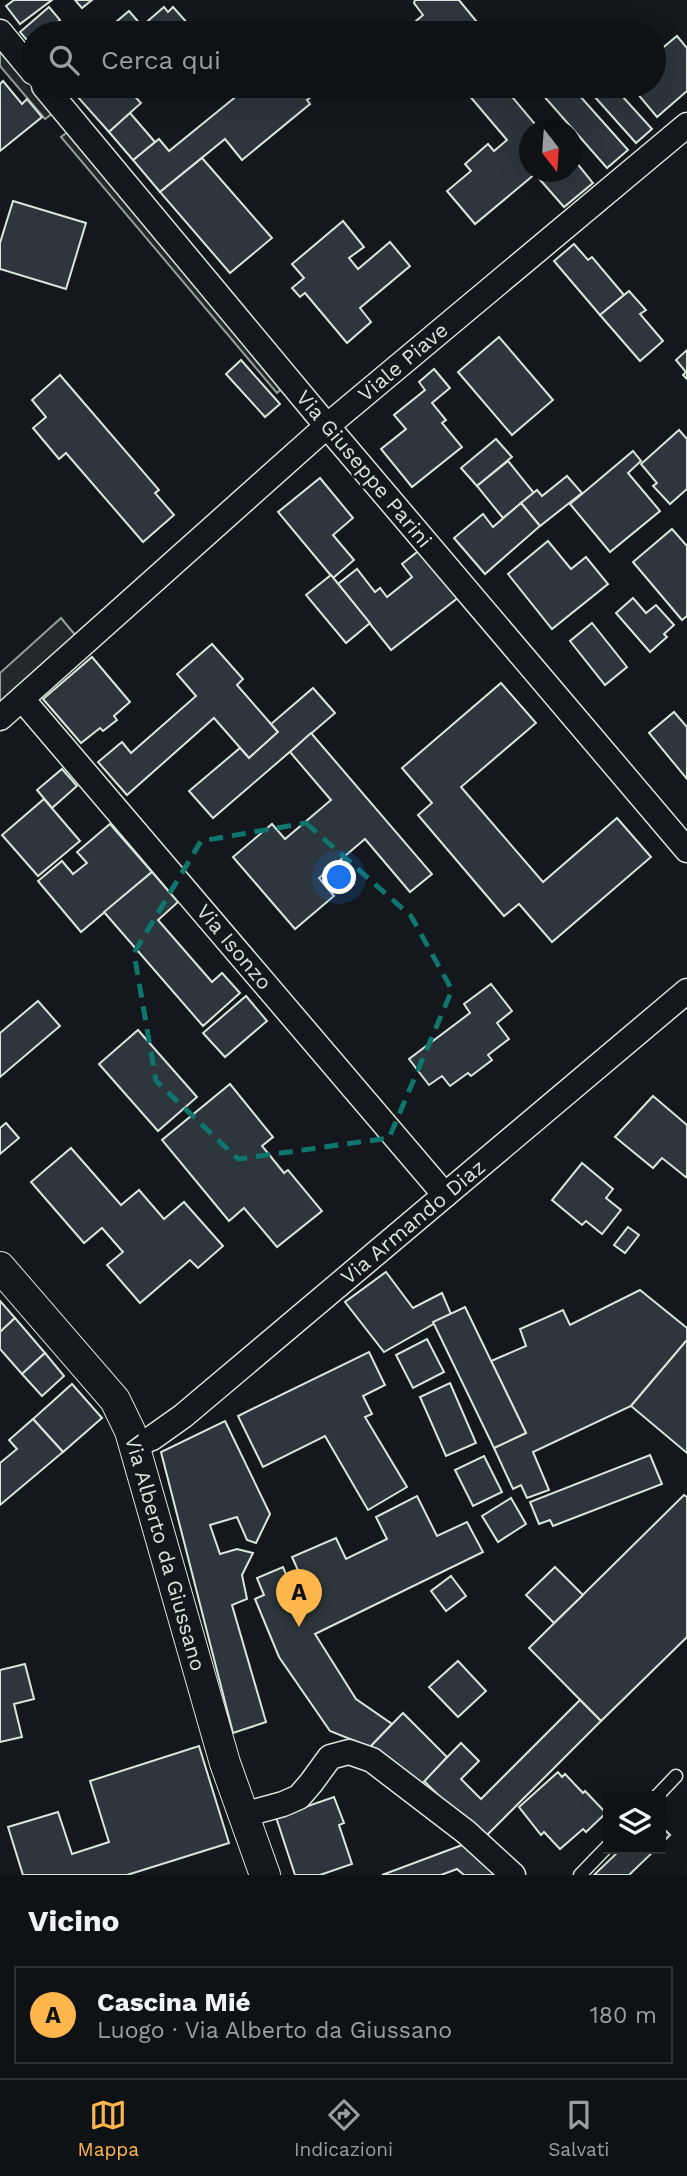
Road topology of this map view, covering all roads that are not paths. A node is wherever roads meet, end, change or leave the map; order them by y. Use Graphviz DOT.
graph roads {
  1 [pos="0,32"];
  2 [pos="21,57"];
  3 [pos="54,98"];
  4 [pos="687,125"];
  5 [pos="327,426"];
  6 [pos="22,699"];
  7 [pos="0,718"];
  8 [pos="687,850"];
  9 [pos="687,991"];
  10 [pos="445,1195"];
  11 [pos="0,1267"];
  12 [pos="135,1445"];
  13 [pos="676,1776"];
  14 [pos="662,1791"];
  15 [pos="243,1815"];
  16 [pos="603,1851"];
  17 [pos="265,1875"];
  18 [pos="513,1875"];
  19 [pos="580,1875"];
  1 -- 2 [label="street"];
  3 -- 5 [label="street, Via Giuseppe Parini"];
  4 -- 5 [label="street, Viale Piave"];
  5 -- 6 [label="street, Viale Piave"];
  5 -- 8 [label="street, Via Giuseppe Parini"];
  6 -- 7 [label="street, Viale Piave"];
  6 -- 10 [label="street, Via Isonzo"];
  9 -- 10 [label="street, Via Armando Diaz"];
  10 -- 12 [label="street, Via Armando Diaz"];
  11 -- 12 [label="street, Via Alberto da Giussano"];
  12 -- 15 [label="street, Via Alberto da Giussano"];
  13 -- 14 [label="lane"];
  15 -- 17 [label="street, Via Alberto da Giussano"];
  15 -- 18 [label="street"];
  16 -- 19 [label="lane"];
}
